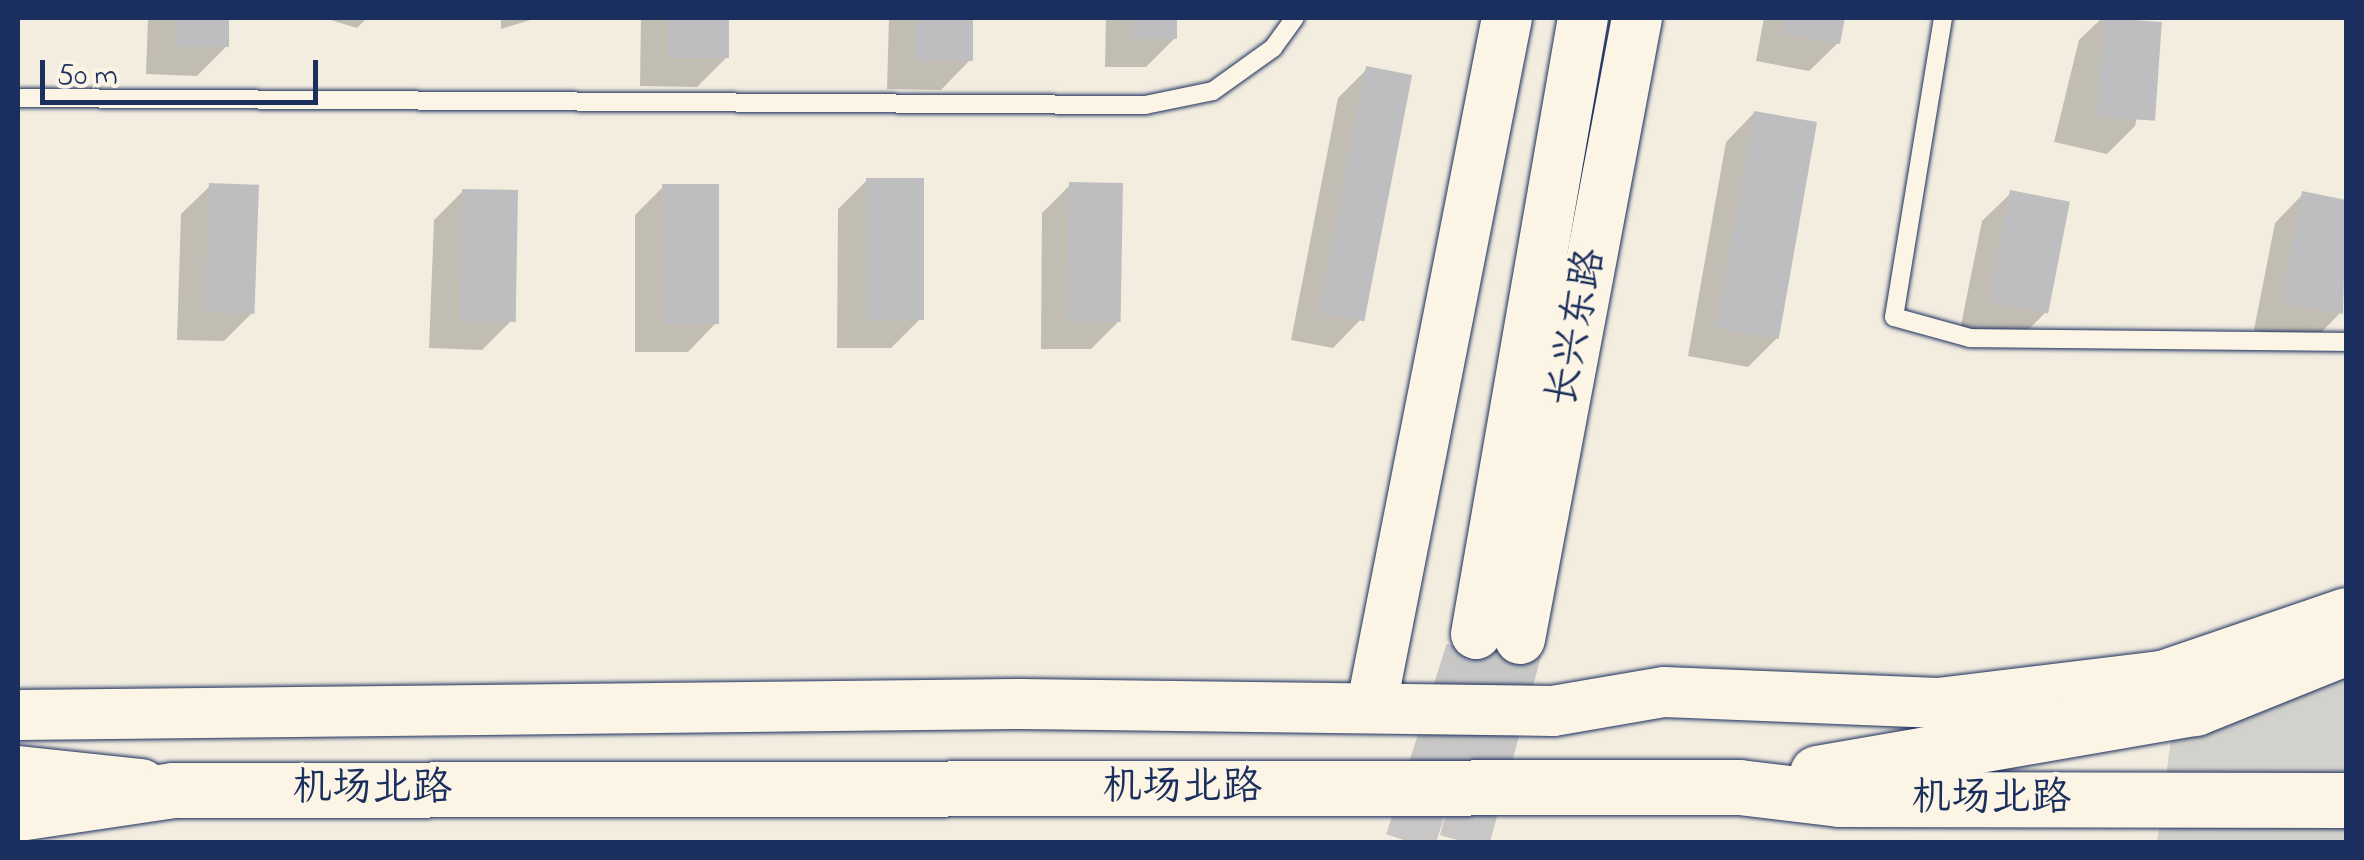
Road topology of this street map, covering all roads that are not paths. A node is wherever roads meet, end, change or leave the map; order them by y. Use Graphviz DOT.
graph roads {
  1 [pos="1295,18"];
  2 [pos="1507,18"];
  3 [pos="1583,18"];
  4 [pos="1637,18"];
  5 [pos="1943,18"];
  6 [pos="18,98"];
  7 [pos="2346,342"];
  8 [pos="2346,614"];
  9 [pos="2346,647"];
  10 [pos="1372,704"];
  11 [pos="18,714"];
  12 [pos="18,773"];
  13 [pos="1739,787"];
  14 [pos="173,790"];
  15 [pos="2346,800"];
  16 [pos="18,814"];
  1 -- 6 [label="lane"];
  2 -- 10 [label="main road"];
  3 -- 4 [label="main road, 长兴东路"];
  5 -- 7 [label="lane"];
  8 -- 10 [label="main road"];
  9 -- 13 [label="main road"];
  10 -- 11 [label="main road"];
  12 -- 14 [label="main road, 机场北路"];
  13 -- 14 [label="main road, 机场北路"];
  13 -- 15 [label="main road, 机场北路"];
  14 -- 16 [label="main road"];
}
